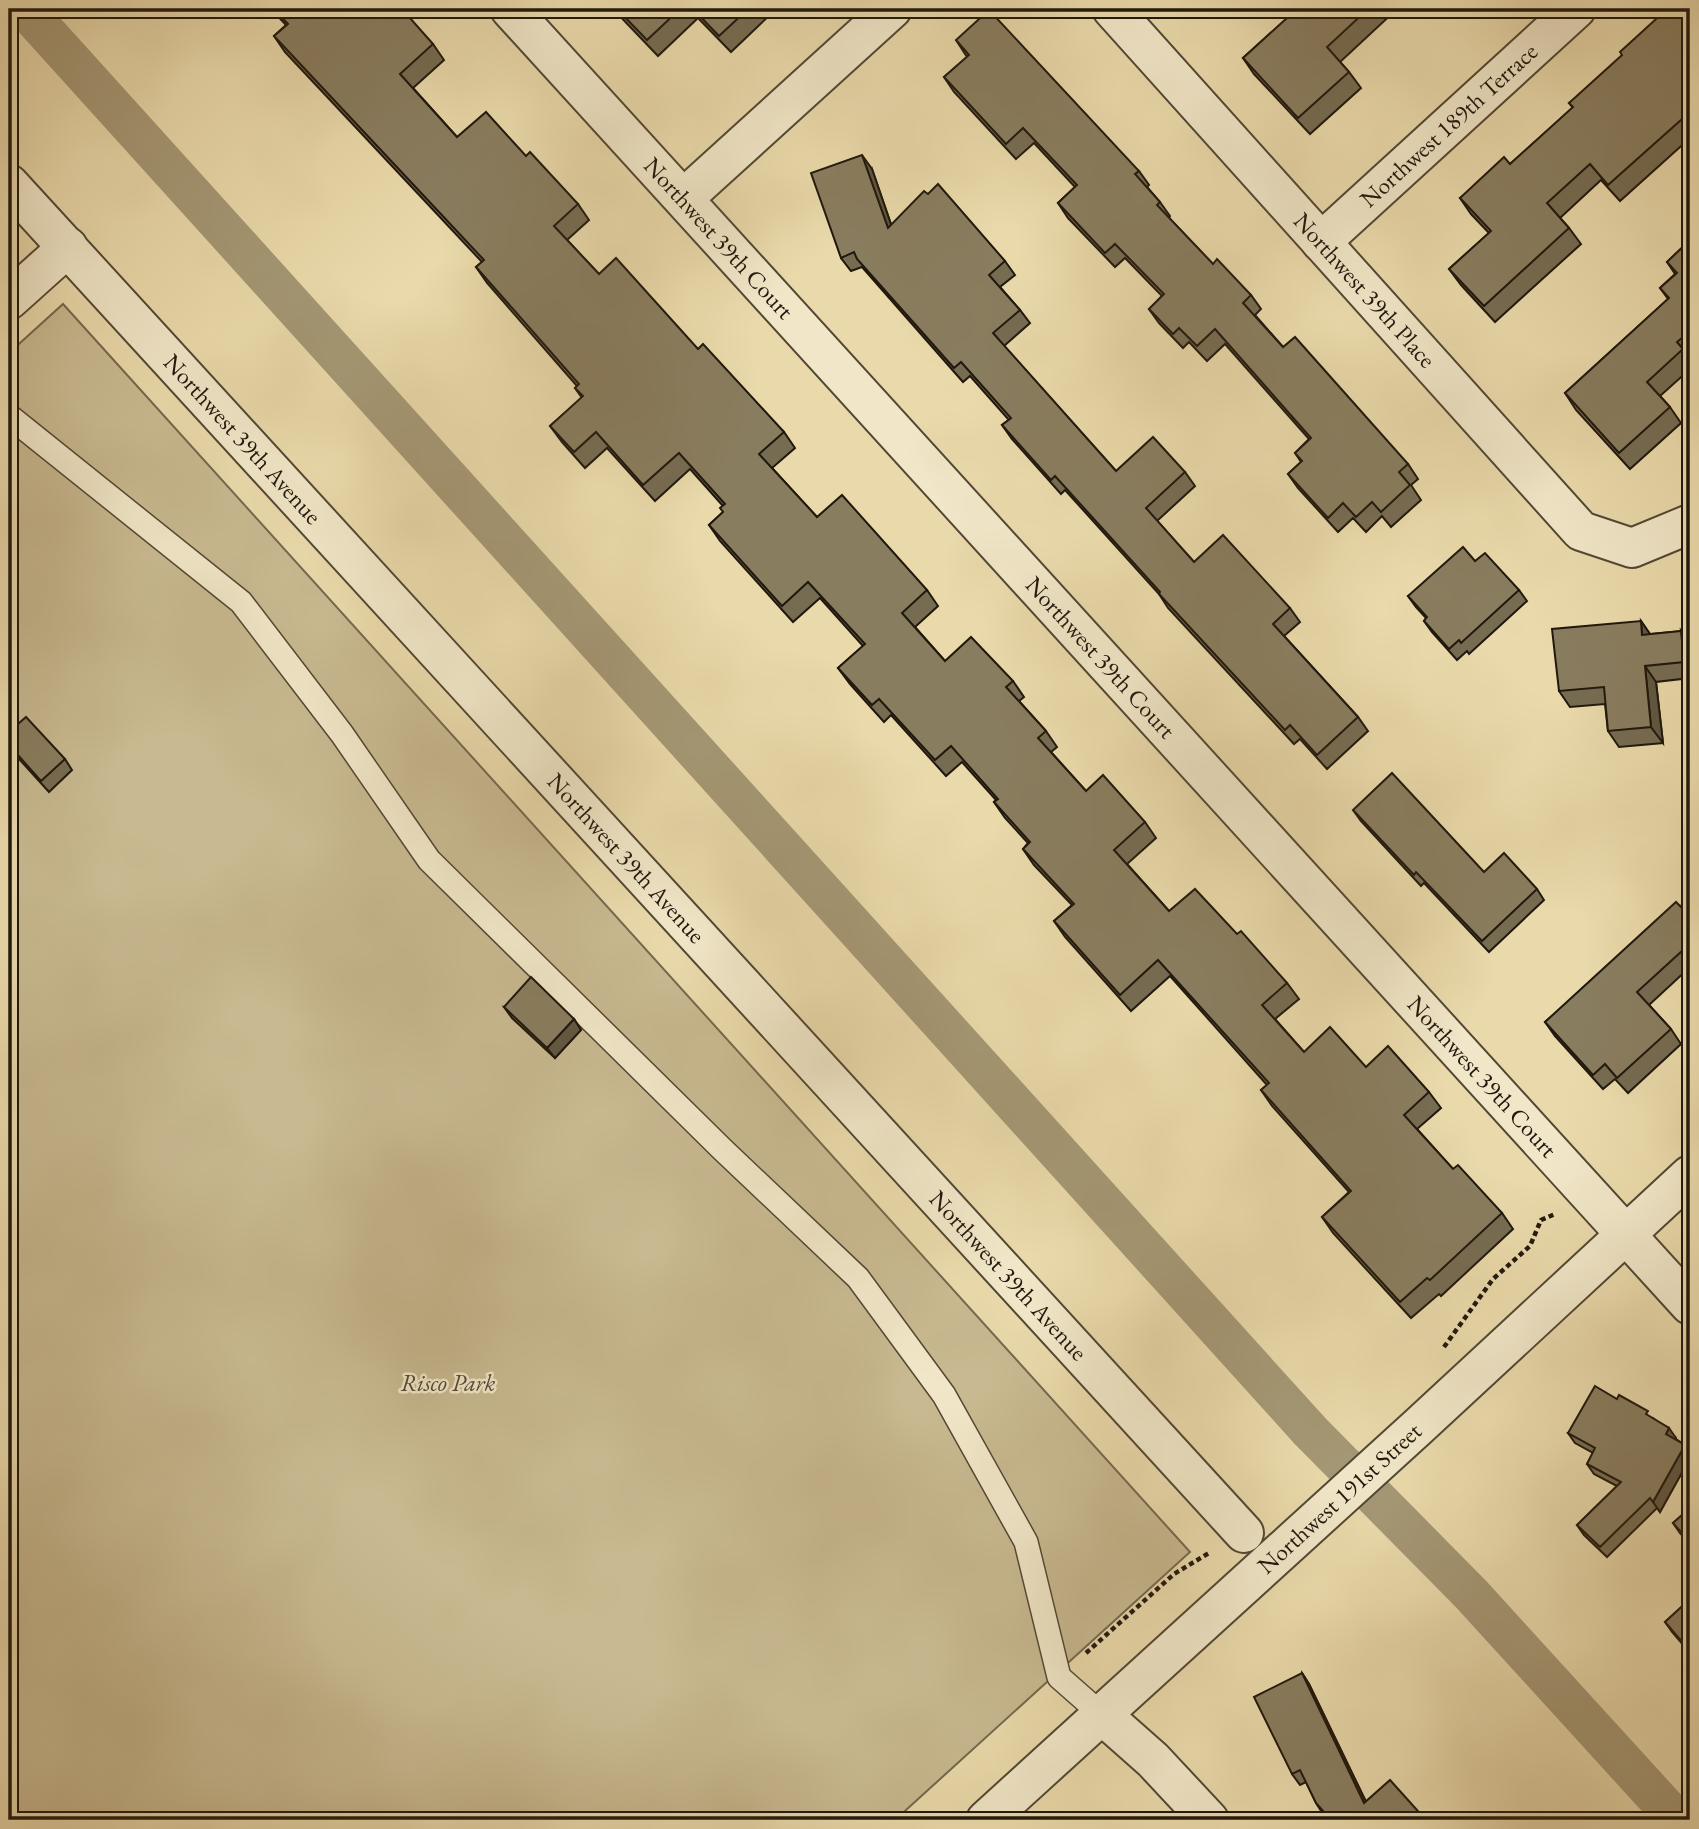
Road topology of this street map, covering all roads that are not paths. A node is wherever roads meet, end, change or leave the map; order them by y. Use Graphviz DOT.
graph roads {
  1 [pos="510,9"];
  2 [pos="891,9"];
  3 [pos="1112,9"];
  4 [pos="1576,9"];
  5 [pos="9,184"];
  6 [pos="684,198"];
  7 [pos="1321,242"];
  8 [pos="68,247"];
  9 [pos="9,300"];
  10 [pos="9,415"];
  11 [pos="1690,524"];
  12 [pos="1690,1175"];
  13 [pos="1625,1234"];
  14 [pos="1690,1305"];
  15 [pos="1244,1533"];
  16 [pos="1101,1714"];
  17 [pos="986,1820"];
  18 [pos="1209,1820"];
  1 -- 6 [label="street, Northwest 39th Court"];
  2 -- 6 [label="street"];
  3 -- 7 [label="street, Northwest 39th Place"];
  4 -- 7 [label="street, Northwest 189th Terrace"];
  5 -- 8 [label="street, Northwest 39th Avenue"];
  6 -- 13 [label="street, Northwest 39th Court"];
  7 -- 11 [label="street, Northwest 39th Place"];
  8 -- 9 [label="street"];
  8 -- 15 [label="street, Northwest 39th Avenue"];
  10 -- 16 [label="lane"];
  12 -- 13 [label="street, Northwest 191st Street"];
  13 -- 14 [label="street, Northwest 39th Court"];
  13 -- 16 [label="street, Northwest 191st Street"];
  16 -- 17 [label="street, Northwest 191st Street"];
  16 -- 18 [label="street"];
}
